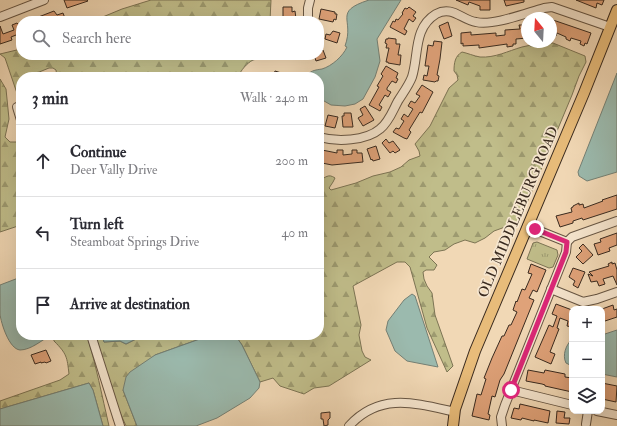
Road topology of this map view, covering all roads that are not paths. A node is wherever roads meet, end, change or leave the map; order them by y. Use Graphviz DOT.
graph roads {
  1 [pos="44,0"];
  2 [pos="310,0"];
  3 [pos="27,3"];
  4 [pos="552,4"];
  5 [pos="617,10"];
  6 [pos="308,16"];
  7 [pos="0,17"];
  8 [pos="610,27"];
  9 [pos="324,139"];
  10 [pos="617,221"];
  11 [pos="528,226"];
  12 [pos="567,242"];
  13 [pos="551,289"];
  14 [pos="617,292"];
  15 [pos="93,340"];
  16 [pos="511,390"];
  17 [pos="569,404"];
  18 [pos="455,412"];
  19 [pos="605,413"];
  20 [pos="588,414"];
  21 [pos="617,415"];
  22 [pos="586,424"];
  23 [pos="120,426"];
  24 [pos="349,426"];
  25 [pos="453,426"];
  26 [pos="502,426"];
  1 -- 3 [label="street"];
  2 -- 6 [label="street"];
  3 -- 7 [label="street"];
  4 -- 8 [label="street"];
  4 -- 9 [label="street"];
  5 -- 8 [label="main road, OLD MIDDLEBURG ROAD"];
  8 -- 11 [label="main road, OLD MIDDLEBURG ROAD"];
  10 -- 12 [label="street"];
  11 -- 12 [label="street"];
  11 -- 18 [label="main road, OLD MIDDLEBURG ROAD"];
  12 -- 13 [label="street"];
  13 -- 14 [label="street"];
  13 -- 16 [label="street"];
  15 -- 23 [label="street"];
  16 -- 17 [label="street"];
  16 -- 26 [label="street"];
  18 -- 24 [label="street"];
  18 -- 25 [label="main road, OLD MIDDLEBURG ROAD"];
  19 -- 21 [label="street"];
  20 -- 22 [label="street"];
}
